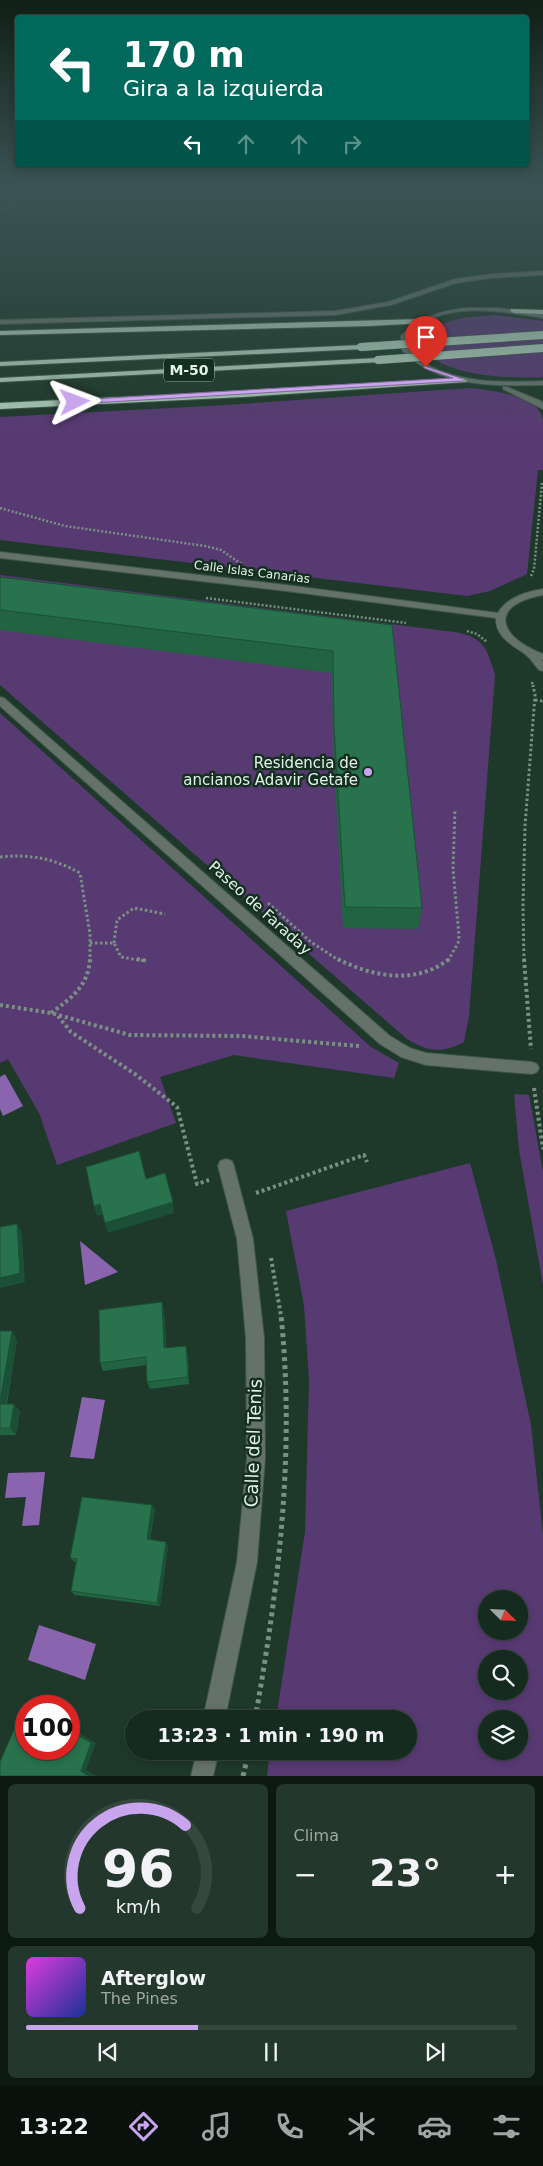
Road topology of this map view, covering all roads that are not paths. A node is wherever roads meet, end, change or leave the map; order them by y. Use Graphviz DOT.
graph roads {
  1 [pos="543,273"];
  2 [pos="514,311"];
  3 [pos="543,312"];
  4 [pos="543,316"];
  5 [pos="422,321"];
  6 [pos="0,322"];
  7 [pos="0,333"];
  8 [pos="543,335"];
  9 [pos="543,348"];
  10 [pos="0,364"];
  11 [pos="0,380"];
  12 [pos="463,380"];
  13 [pos="543,383"];
  14 [pos="496,384"];
  15 [pos="0,406"];
  16 [pos="543,407"];
  17 [pos="0,555"];
  18 [pos="543,582"];
  19 [pos="543,592"];
  20 [pos="532,593"];
  21 [pos="500,616"];
  22 [pos="527,651"];
  23 [pos="543,657"];
  24 [pos="543,668"];
  25 [pos="0,700"];
  26 [pos="532,1068"];
  27 [pos="228,1170"];
  28 [pos="216,1710"];
  29 [pos="206,1760"];
  30 [pos="202,1776"];
  1 -- 6 [label="street"];
  2 -- 3 [label="highway"];
  2 -- 4 [label="street"];
  2 -- 5 [label="street"];
  5 -- 7 [label="highway"];
  5 -- 12 [label="street"];
  8 -- 10 [label="highway, M-50, bridge"];
  9 -- 11 [label="highway, M-50, bridge"];
  12 -- 14 [label="street"];
  12 -- 15 [label="highway"];
  13 -- 14 [label="street"];
  14 -- 16 [label="street"];
  17 -- 21 [label="street, Calle Islas Canarias"];
  18 -- 20 [label="street"];
  19 -- 20 [label="street"];
  20 -- 21 [label="street"];
  21 -- 22 [label="street"];
  22 -- 23 [label="street"];
  22 -- 24 [label="street"];
  25 -- 26 [label="street, Paseo de Faraday"];
  27 -- 28 [label="street, Calle del Tenis"];
  29 -- 30 [label="street"];
}
